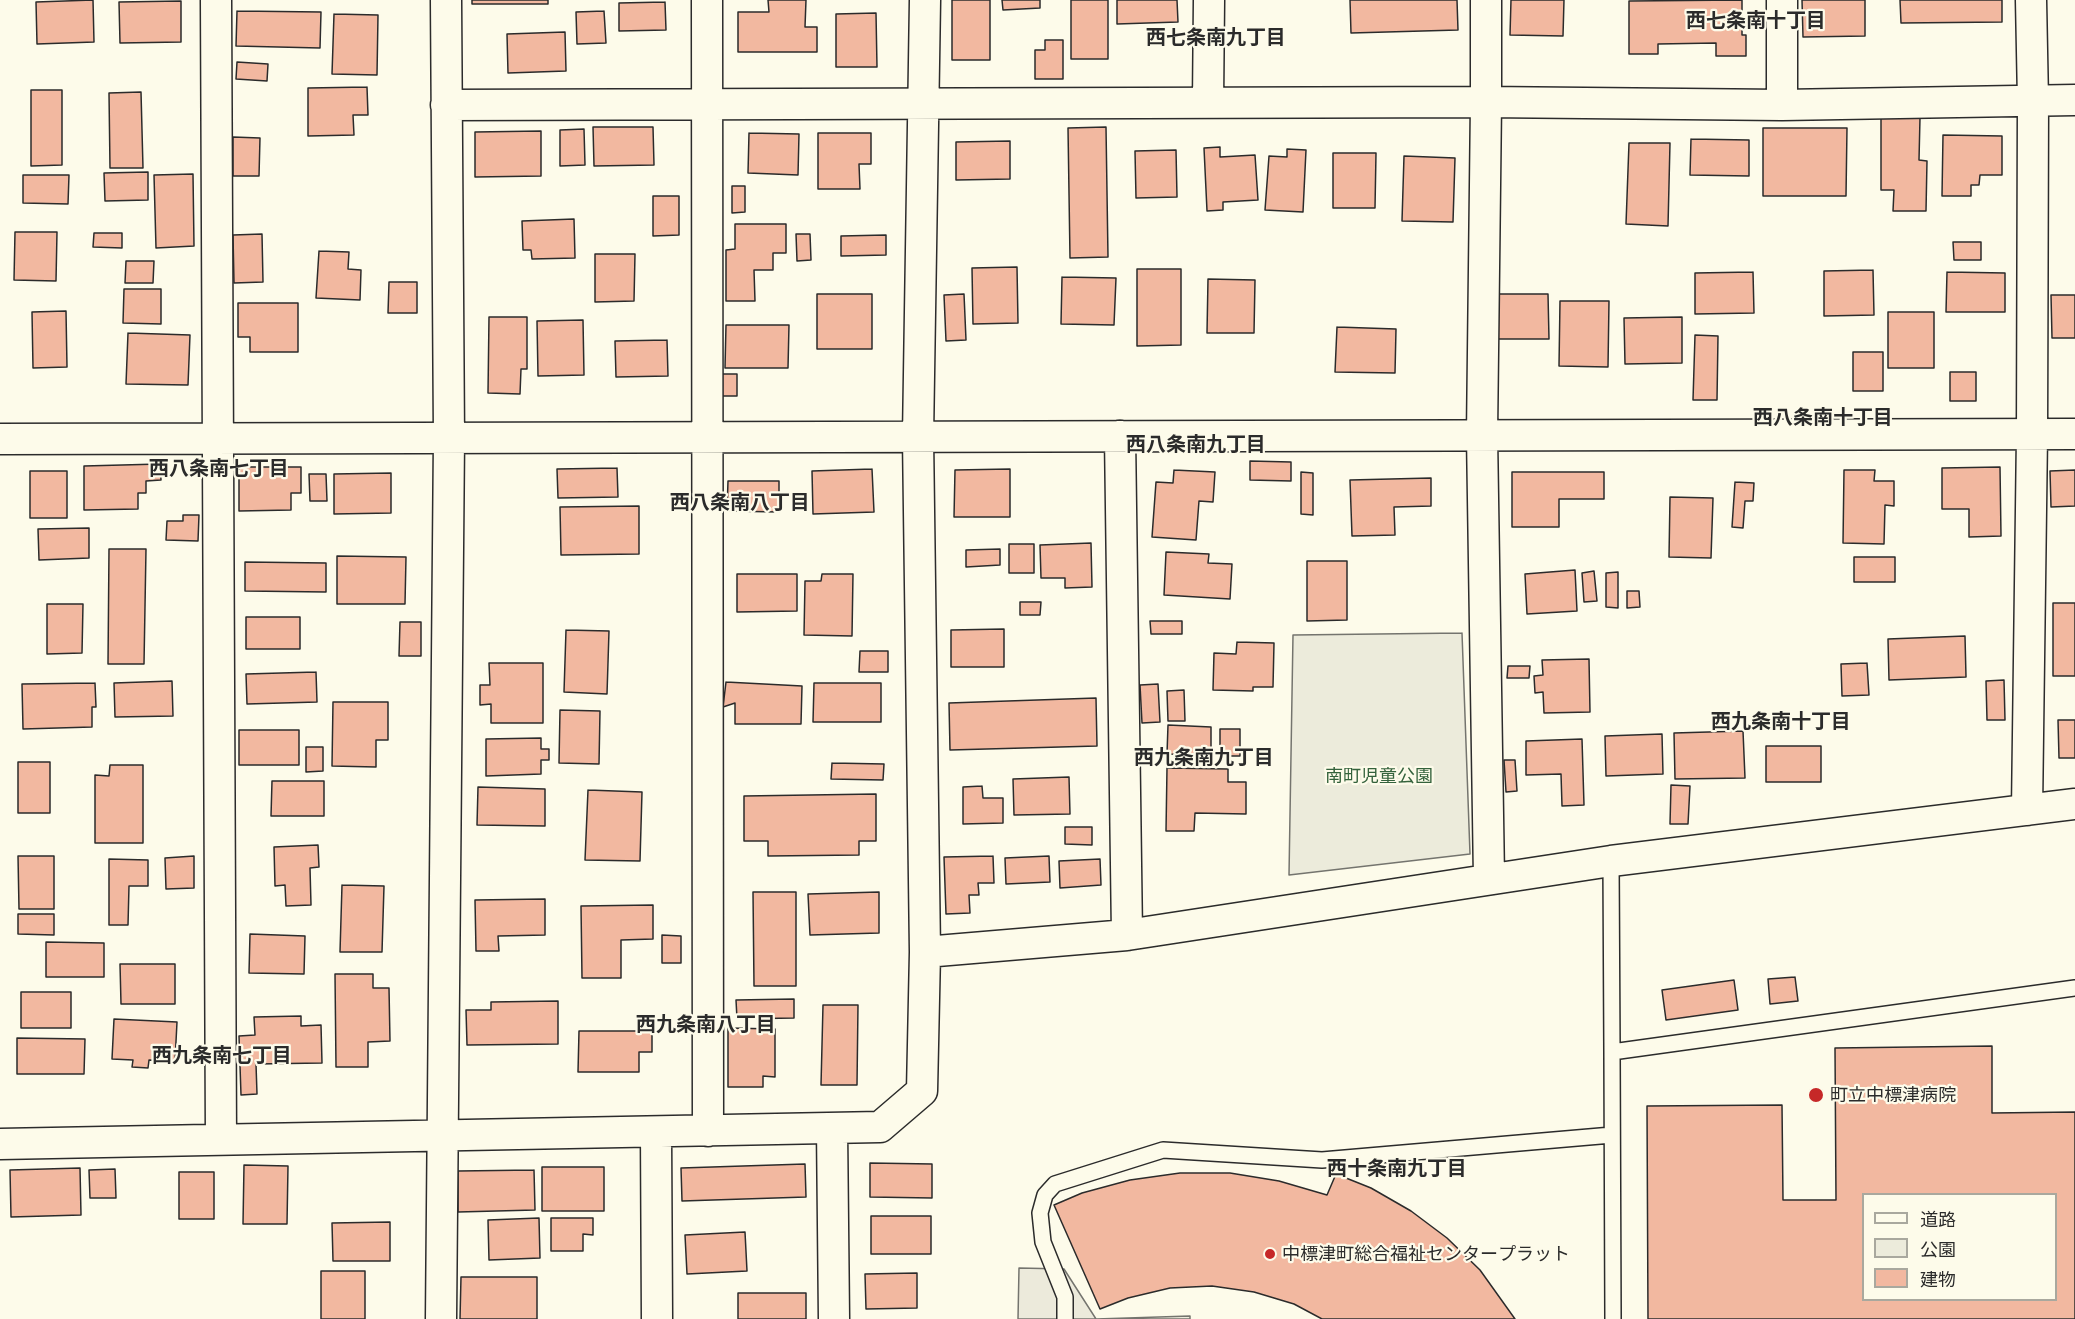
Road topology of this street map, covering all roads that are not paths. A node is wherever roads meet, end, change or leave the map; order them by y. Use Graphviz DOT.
graph roads {
  1 [pos="216,0"];
  2 [pos="446,0"];
  3 [pos="707,0"];
  4 [pos="925,0"];
  5 [pos="1209,0"];
  6 [pos="1485,0"];
  7 [pos="1782,0"];
  8 [pos="2031,0"];
  9 [pos="2075,100"];
  10 [pos="2033,101"];
  11 [pos="1208,102"];
  12 [pos="1486,102"];
  13 [pos="925,103"];
  14 [pos="707,104"];
  15 [pos="446,105"];
  16 [pos="1782,105"];
  17 [pos="2032,434"];
  18 [pos="2075,434"];
  19 [pos="1482,435"];
  20 [pos="1120,436"];
  21 [pos="706,437"];
  22 [pos="918,437"];
  23 [pos="448,438"];
  24 [pos="0,439"];
  25 [pos="219,439"];
  26 [pos="2075,804"];
  27 [pos="2027,810"];
  28 [pos="1611,861"];
  29 [pos="1489,879"];
  30 [pos="1126,935"];
  31 [pos="925,952"];
  32 [pos="2075,988"];
  33 [pos="1612,1052"];
  34 [pos="831,1128"];
  35 [pos="708,1131"];
  36 [pos="656,1132"];
  37 [pos="442,1134"];
  38 [pos="1612,1135"];
  39 [pos="221,1138"];
  40 [pos="0,1144"];
  41 [pos="441,1319"];
  42 [pos="657,1319"];
  43 [pos="834,1319"];
  44 [pos="1065,1319"];
  45 [pos="1613,1319"];
  1 -- 25 [label="street"];
  2 -- 15 [label="street"];
  3 -- 14 [label="street"];
  4 -- 13 [label="street"];
  5 -- 11 [label="street"];
  6 -- 12 [label="street"];
  7 -- 16 [label="street"];
  8 -- 10 [label="street"];
  9 -- 10 [label="street"];
  10 -- 16 [label="street"];
  10 -- 17 [label="street"];
  11 -- 12 [label="street"];
  11 -- 13 [label="street"];
  12 -- 16 [label="street"];
  12 -- 19 [label="street"];
  13 -- 14 [label="street"];
  13 -- 22 [label="street"];
  14 -- 15 [label="street"];
  14 -- 21 [label="street"];
  15 -- 23 [label="street"];
  17 -- 18 [label="street"];
  17 -- 19 [label="street"];
  17 -- 27 [label="street"];
  19 -- 20 [label="street"];
  19 -- 29 [label="street"];
  20 -- 22 [label="street"];
  20 -- 30 [label="street"];
  21 -- 22 [label="street"];
  21 -- 23 [label="street"];
  21 -- 35 [label="street"];
  22 -- 31 [label="street"];
  23 -- 25 [label="street"];
  23 -- 37 [label="street"];
  24 -- 25 [label="street"];
  25 -- 39 [label="street"];
  26 -- 27 [label="street"];
  27 -- 28 [label="street"];
  28 -- 29 [label="street"];
  28 -- 33 [label="lane"];
  29 -- 30 [label="street"];
  30 -- 31 [label="street"];
  31 -- 34 [label="street"];
  32 -- 33 [label="lane"];
  33 -- 38 [label="lane"];
  34 -- 35 [label="street"];
  34 -- 43 [label="street"];
  35 -- 36 [label="street"];
  36 -- 37 [label="street"];
  36 -- 42 [label="street"];
  37 -- 39 [label="street"];
  37 -- 41 [label="street"];
  38 -- 44 [label="lane"];
  38 -- 45 [label="lane"];
  39 -- 40 [label="street"];
}
